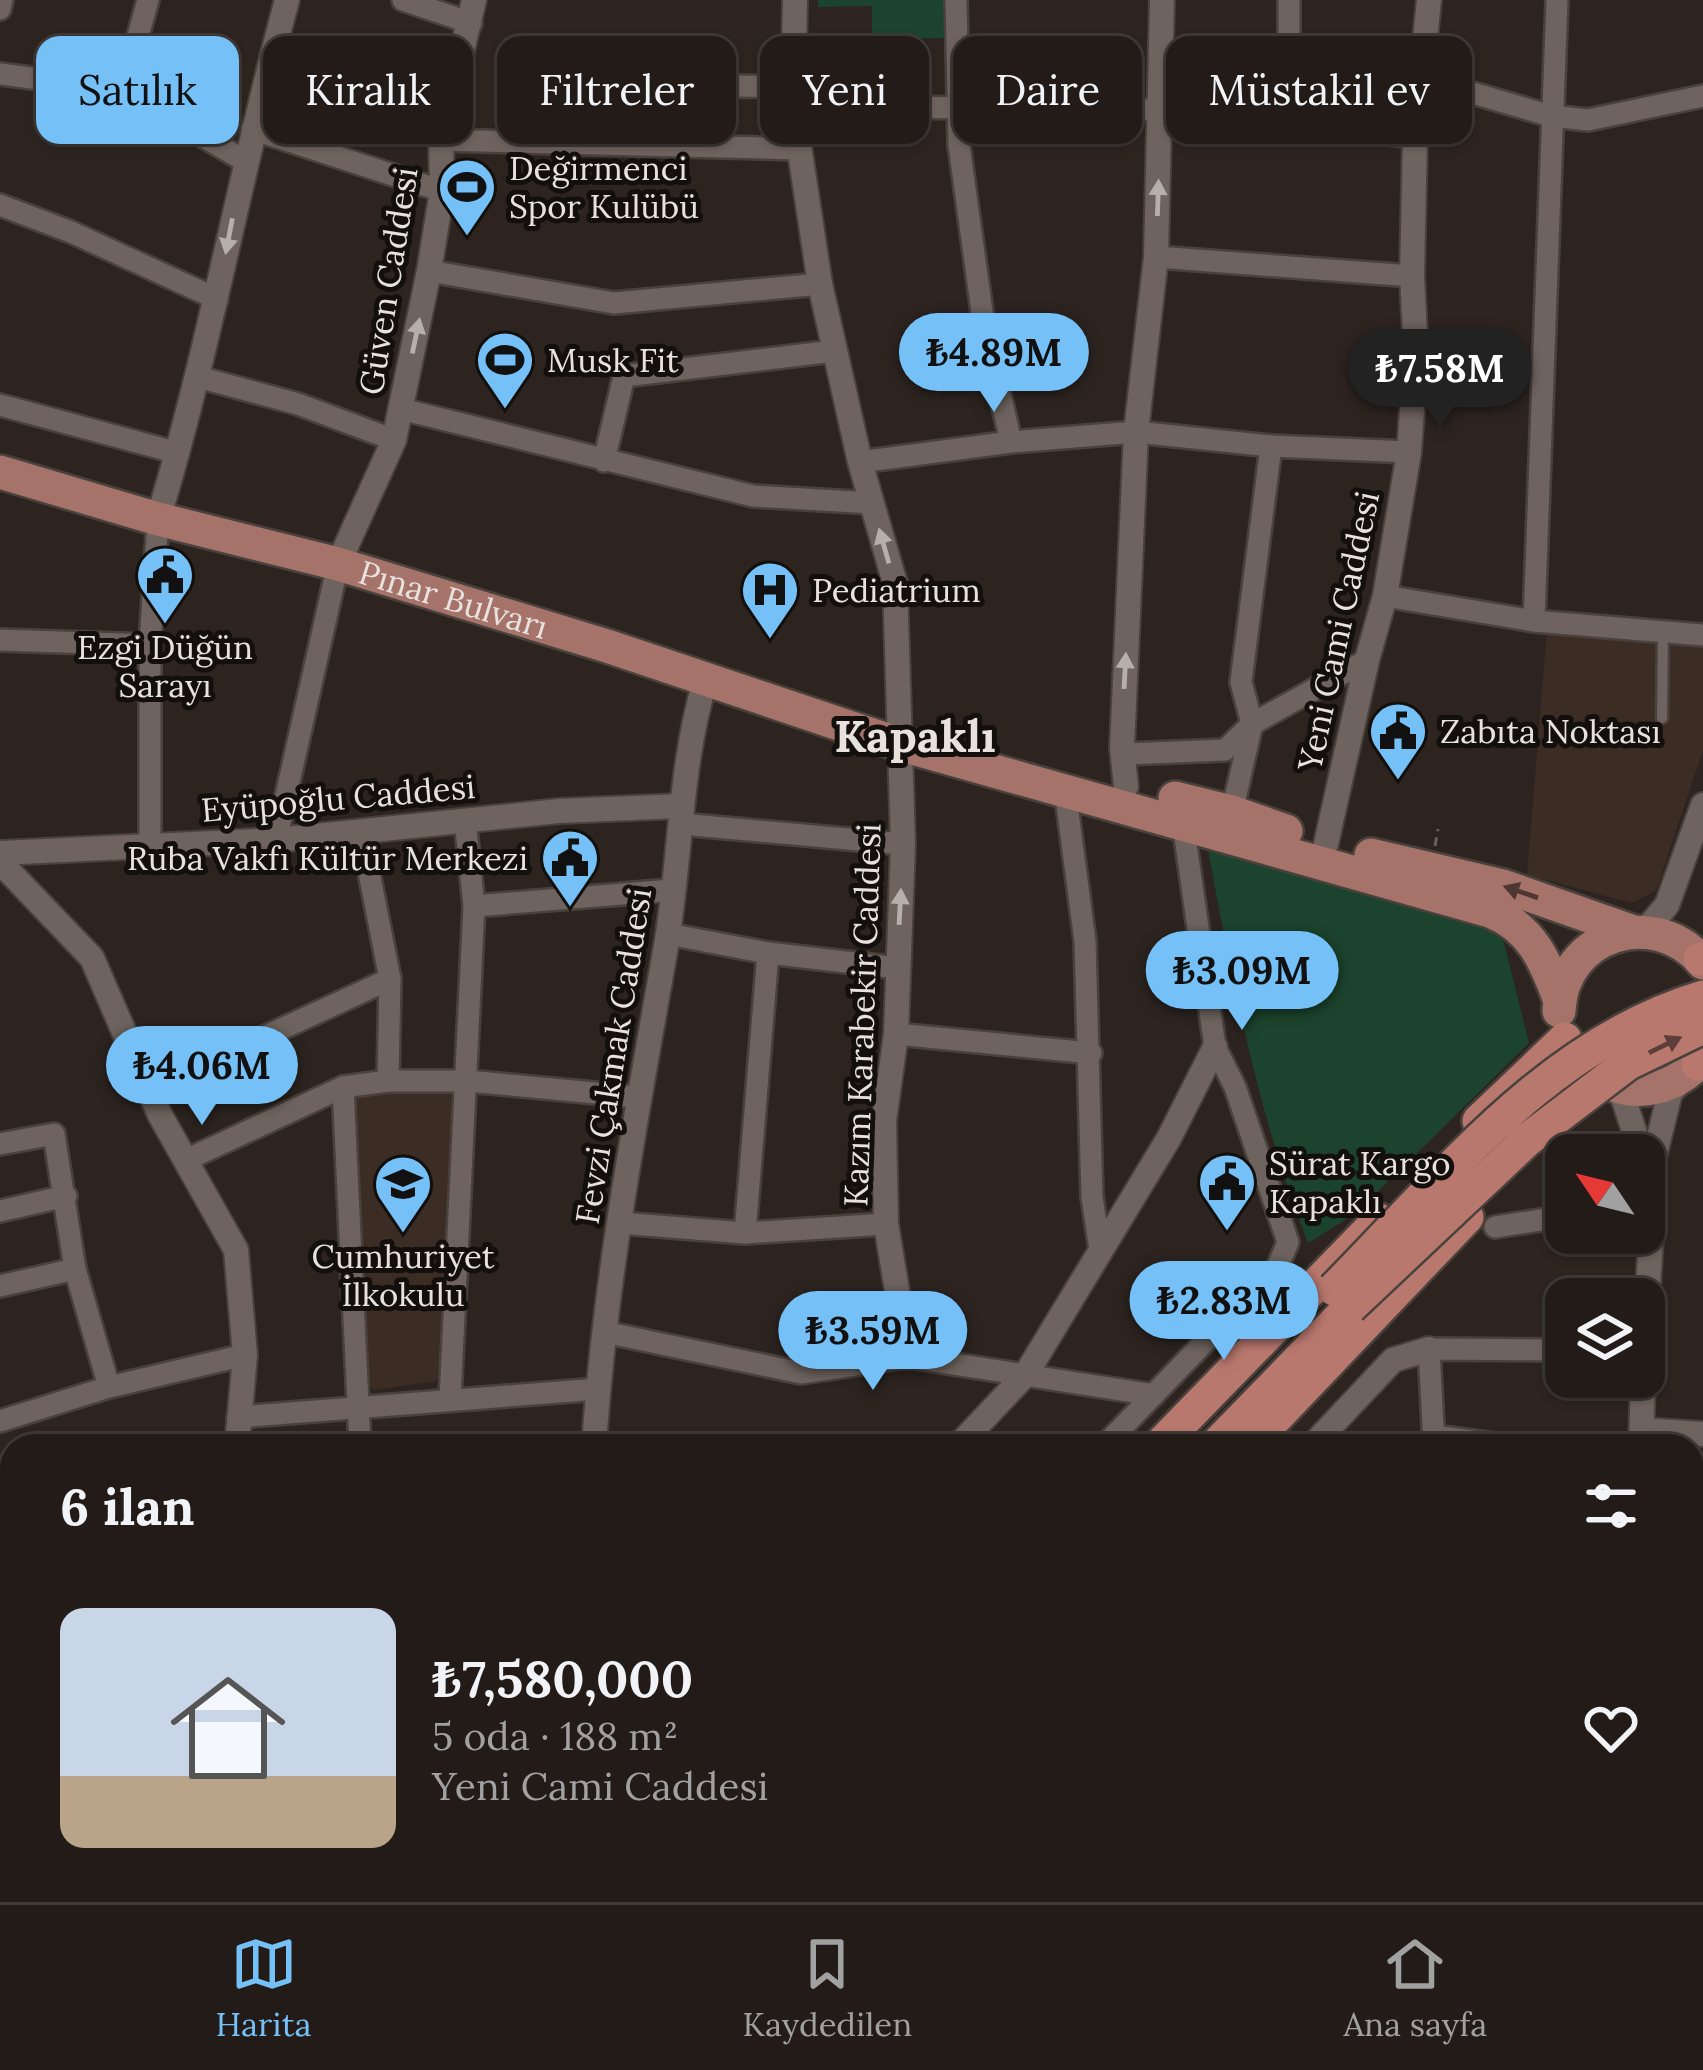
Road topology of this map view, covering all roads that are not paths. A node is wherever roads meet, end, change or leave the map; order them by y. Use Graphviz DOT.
graph roads {
  1 [pos="2,0"];
  2 [pos="148,0"];
  3 [pos="287,0"];
  4 [pos="403,0"];
  5 [pos="795,0"];
  6 [pos="956,0"];
  7 [pos="1162,0"];
  8 [pos="1289,0"];
  9 [pos="1429,0"];
  10 [pos="1557,0"];
  11 [pos="0,9"];
  12 [pos="472,12"];
  13 [pos="138,36"];
  14 [pos="794,36"];
  15 [pos="957,36"];
  16 [pos="1289,36"];
  17 [pos="1424,36"];
  18 [pos="0,74"];
  19 [pos="36,79"];
  20 [pos="1472,93"];
  21 [pos="1703,95"];
  22 [pos="1142,110"];
  23 [pos="1161,110"];
  24 [pos="1166,111"];
  25 [pos="1551,116"];
  26 [pos="252,129"];
  27 [pos="216,144"];
  28 [pos="441,144"];
  29 [pos="628,144"];
  30 [pos="799,144"];
  31 [pos="959,144"];
  32 [pos="1414,144"];
  33 [pos="800,149"];
  34 [pos="245,161"];
  35 [pos="442,191"];
  36 [pos="0,206"];
  37 [pos="1156,257"];
  38 [pos="429,272"];
  39 [pos="1412,276"];
  40 [pos="820,284"];
  41 [pos="217,299"];
  42 [pos="834,351"];
  43 [pos="198,377"];
  44 [pos="0,404"];
  45 [pos="400,409"];
  46 [pos="1136,432"];
  47 [pos="394,440"];
  48 [pos="1011,442"];
  49 [pos="1270,446"];
  50 [pos="1409,452"];
  51 [pos="178,453"];
  52 [pos="604,460"];
  53 [pos="860,462"];
  54 [pos="0,472"];
  55 [pos="872,502"];
  56 [pos="158,519"];
  57 [pos="338,564"];
  58 [pos="1385,596"];
  59 [pos="1534,621"];
  60 [pos="1664,631"];
  61 [pos="1703,634"];
  62 [pos="0,640"];
  63 [pos="150,645"];
  64 [pos="1366,660"];
  65 [pos="706,678"];
  66 [pos="1662,718"];
  67 [pos="1252,724"];
  68 [pos="902,745"];
  69 [pos="1125,770"];
  70 [pos="1065,790"];
  71 [pos="1703,805"];
  72 [pos="1232,812"];
  73 [pos="681,815"];
  74 [pos="465,820"];
  75 [pos="1183,823"];
  76 [pos="361,832"];
  77 [pos="276,840"];
  78 [pos="903,844"];
  79 [pos="1326,844"];
  80 [pos="150,846"];
  81 [pos="0,853"];
  82 [pos="0,862"];
  83 [pos="672,890"];
  84 [pos="475,906"];
  85 [pos="1638,931"];
  86 [pos="668,934"];
  87 [pos="768,953"];
  88 [pos="1702,957"];
  89 [pos="898,968"];
  90 [pos="390,979"];
  91 [pos="1703,998"];
  92 [pos="1560,1001"];
  93 [pos="1703,1027"];
  94 [pos="896,1034"];
  95 [pos="1564,1039"];
  96 [pos="1215,1047"];
  97 [pos="1091,1053"];
  98 [pos="1698,1063"];
  99 [pos="145,1075"];
  100 [pos="388,1081"];
  101 [pos="468,1081"];
  102 [pos="1615,1086"];
  103 [pos="343,1087"];
  104 [pos="637,1096"];
  105 [pos="1631,1134"];
  106 [pos="1659,1134"];
  107 [pos="0,1144"];
  108 [pos="186,1160"];
  109 [pos="66,1196"];
  110 [pos="0,1211"];
  111 [pos="1545,1219"];
  112 [pos="620,1223"];
  113 [pos="886,1224"];
  114 [pos="1496,1227"];
  115 [pos="745,1233"];
  116 [pos="1100,1250"];
  117 [pos="75,1269"];
  118 [pos="0,1286"];
  119 [pos="1342,1298"];
  120 [pos="604,1332"];
  121 [pos="1429,1348"];
  122 [pos="1545,1350"];
  123 [pos="245,1355"];
  124 [pos="908,1357"];
  125 [pos="1026,1374"];
  126 [pos="109,1387"];
  127 [pos="598,1389"];
  128 [pos="1154,1395"];
  129 [pos="1643,1398"];
  130 [pos="450,1399"];
  131 [pos="360,1407"];
  132 [pos="238,1417"];
  133 [pos="0,1421"];
  134 [pos="237,1434"];
  135 [pos="360,1434"];
  136 [pos="595,1434"];
  137 [pos="969,1434"];
  138 [pos="1116,1434"];
  139 [pos="1171,1434"];
  140 [pos="1196,1434"];
  141 [pos="1225,1434"];
  142 [pos="1260,1434"];
  143 [pos="1323,1434"];
  144 [pos="1434,1434"];
  145 [pos="1642,1434"];
  1 -- 11 [label="street"];
  2 -- 13 [label="street"];
  3 -- 26 [label="street"];
  4 -- 12 [label="street"];
  5 -- 14 [label="street, Kazım Karabekir Caddesi"];
  6 -- 15 [label="street"];
  7 -- 23 [label="street"];
  8 -- 16 [label="street"];
  9 -- 17 [label="street, Yeni Cami Caddesi"];
  10 -- 25 [label="street"];
  18 -- 19 [label="street"];
  20 -- 25 [label="street"];
  21 -- 25 [label="street"];
  22 -- 23 [label="street"];
  23 -- 24 [label="street"];
  37 -- 23 [label="street, one-way"];
  25 -- 59 [label="street"];
  26 -- 34 [label="street"];
  26 -- 35 [label="street"];
  27 -- 34 [label="street"];
  28 -- 35 [label="street, Güven Caddesi"];
  29 -- 33 [label="street"];
  30 -- 33 [label="street, Kazım Karabekir Caddesi"];
  31 -- 48 [label="street"];
  32 -- 39 [label="street, Yeni Cami Caddesi"];
  33 -- 40 [label="street, Kazım Karabekir Caddesi"];
  34 -- 41 [label="street, one-way"];
  35 -- 38 [label="street, Güven Caddesi"];
  36 -- 41 [label="street"];
  37 -- 39 [label="street"];
  37 -- 46 [label="street"];
  38 -- 40 [label="street"];
  45 -- 38 [label="street, Güven Caddesi, one-way"];
  39 -- 50 [label="street, Yeni Cami Caddesi"];
  40 -- 42 [label="street, Kazım Karabekir Caddesi"];
  41 -- 43 [label="street"];
  42 -- 52 [label="street"];
  42 -- 53 [label="street, Kazım Karabekir Caddesi"];
  43 -- 47 [label="street"];
  43 -- 51 [label="street"];
  44 -- 51 [label="street"];
  45 -- 47 [label="street, Güven Caddesi"];
  45 -- 52 [label="street"];
  46 -- 48 [label="street"];
  46 -- 49 [label="street"];
  69 -- 46 [label="street, one-way"];
  47 -- 57 [label="street, Güven Caddesi"];
  48 -- 53 [label="street"];
  49 -- 50 [label="street"];
  49 -- 67 [label="street"];
  50 -- 58 [label="street, Yeni Cami Caddesi"];
  51 -- 56 [label="street"];
  52 -- 55 [label="street"];
  53 -- 55 [label="street, Kazım Karabekir Caddesi"];
  54 -- 56 [label="main road, Pınar Bulvarı"];
  68 -- 55 [label="street, Kazım Karabekir Caddesi, one-way"];
  56 -- 57 [label="main road, Pınar Bulvarı"];
  56 -- 63 [label="street"];
  57 -- 65 [label="main road, Pınar Bulvarı"];
  57 -- 77 [label="street"];
  58 -- 59 [label="street"];
  58 -- 64 [label="street, Yeni Cami Caddesi"];
  59 -- 60 [label="street"];
  60 -- 61 [label="street"];
  60 -- 66 [label="lane"];
  62 -- 63 [label="street"];
  63 -- 80 [label="street"];
  64 -- 67 [label="street"];
  64 -- 79 [label="street, Yeni Cami Caddesi"];
  65 -- 68 [label="main road, Pınar Bulvarı"];
  65 -- 73 [label="street, Fevzi Çakmak Caddesi"];
  67 -- 69 [label="street"];
  67 -- 72 [label="street"];
  68 -- 69 [label="main road"];
  68 -- 70 [label="main road"];
  68 -- 78 [label="street, Kazım Karabekir Caddesi"];
  69 -- 72 [label="main road"];
  70 -- 75 [label="main road"];
  70 -- 97 [label="street"];
  71 -- 85 [label="street"];
  72 -- 79 [label="main road"];
  73 -- 74 [label="street, Eyüpoğlu Caddesi"];
  73 -- 78 [label="street"];
  73 -- 83 [label="street, Fevzi Çakmak Caddesi"];
  74 -- 76 [label="street, Eyüpoğlu Caddesi"];
  74 -- 84 [label="street"];
  75 -- 92 [label="main road"];
  75 -- 96 [label="street"];
  76 -- 77 [label="street, Eyüpoğlu Caddesi"];
  76 -- 90 [label="street"];
  77 -- 80 [label="street, Eyüpoğlu Caddesi"];
  89 -- 78 [label="street, Kazım Karabekir Caddesi, one-way"];
  85 -- 79 [label="main road, one-way"];
  80 -- 81 [label="street, Eyüpoğlu Caddesi"];
  82 -- 99 [label="street"];
  83 -- 84 [label="street"];
  83 -- 86 [label="street, Fevzi Çakmak Caddesi"];
  84 -- 101 [label="street"];
  85 -- 88 [label="main road"];
  85 -- 92 [label="main road"];
  86 -- 87 [label="street"];
  86 -- 104 [label="street, Fevzi Çakmak Caddesi"];
  87 -- 89 [label="street"];
  87 -- 115 [label="street"];
  89 -- 94 [label="street, Kazım Karabekir Caddesi"];
  90 -- 99 [label="street"];
  90 -- 100 [label="street"];
  91 -- 119 [label="highway, bridge"];
  92 -- 95 [label="main road"];
  119 -- 93 [label="highway, one-way, bridge"];
  94 -- 97 [label="street"];
  94 -- 113 [label="street, Kazım Karabekir Caddesi"];
  95 -- 102 [label="main road"];
  95 -- 139 [label="highway"];
  96 -- 116 [label="street"];
  96 -- 128 [label="street"];
  97 -- 116 [label="street"];
  98 -- 102 [label="main road"];
  98 -- 106 [label="street"];
  99 -- 108 [label="street"];
  100 -- 101 [label="street"];
  100 -- 103 [label="street"];
  101 -- 104 [label="street"];
  101 -- 130 [label="street"];
  102 -- 105 [label="street"];
  102 -- 142 [label="highway"];
  103 -- 108 [label="street"];
  103 -- 131 [label="street"];
  104 -- 112 [label="street, Fevzi Çakmak Caddesi"];
  107 -- 109 [label="street"];
  108 -- 123 [label="street"];
  109 -- 110 [label="street"];
  109 -- 117 [label="street"];
  111 -- 114 [label="street"];
  112 -- 115 [label="street"];
  112 -- 120 [label="street, Fevzi Çakmak Caddesi"];
  113 -- 115 [label="street"];
  113 -- 124 [label="street, Kazım Karabekir Caddesi"];
  116 -- 125 [label="street"];
  117 -- 118 [label="street"];
  117 -- 126 [label="street"];
  119 -- 140 [label="highway"];
  119 -- 141 [label="highway"];
  120 -- 124 [label="street"];
  120 -- 127 [label="street, Fevzi Çakmak Caddesi"];
  121 -- 122 [label="street"];
  121 -- 143 [label="street"];
  121 -- 144 [label="street"];
  123 -- 126 [label="street"];
  123 -- 132 [label="street"];
  124 -- 125 [label="street"];
  125 -- 128 [label="street"];
  125 -- 137 [label="street"];
  126 -- 133 [label="street"];
  127 -- 130 [label="street"];
  127 -- 136 [label="street, Fevzi Çakmak Caddesi"];
  128 -- 138 [label="street"];
  129 -- 145 [label="street"];
  130 -- 131 [label="street"];
  131 -- 132 [label="street"];
  131 -- 135 [label="street"];
  132 -- 134 [label="street"];
}
